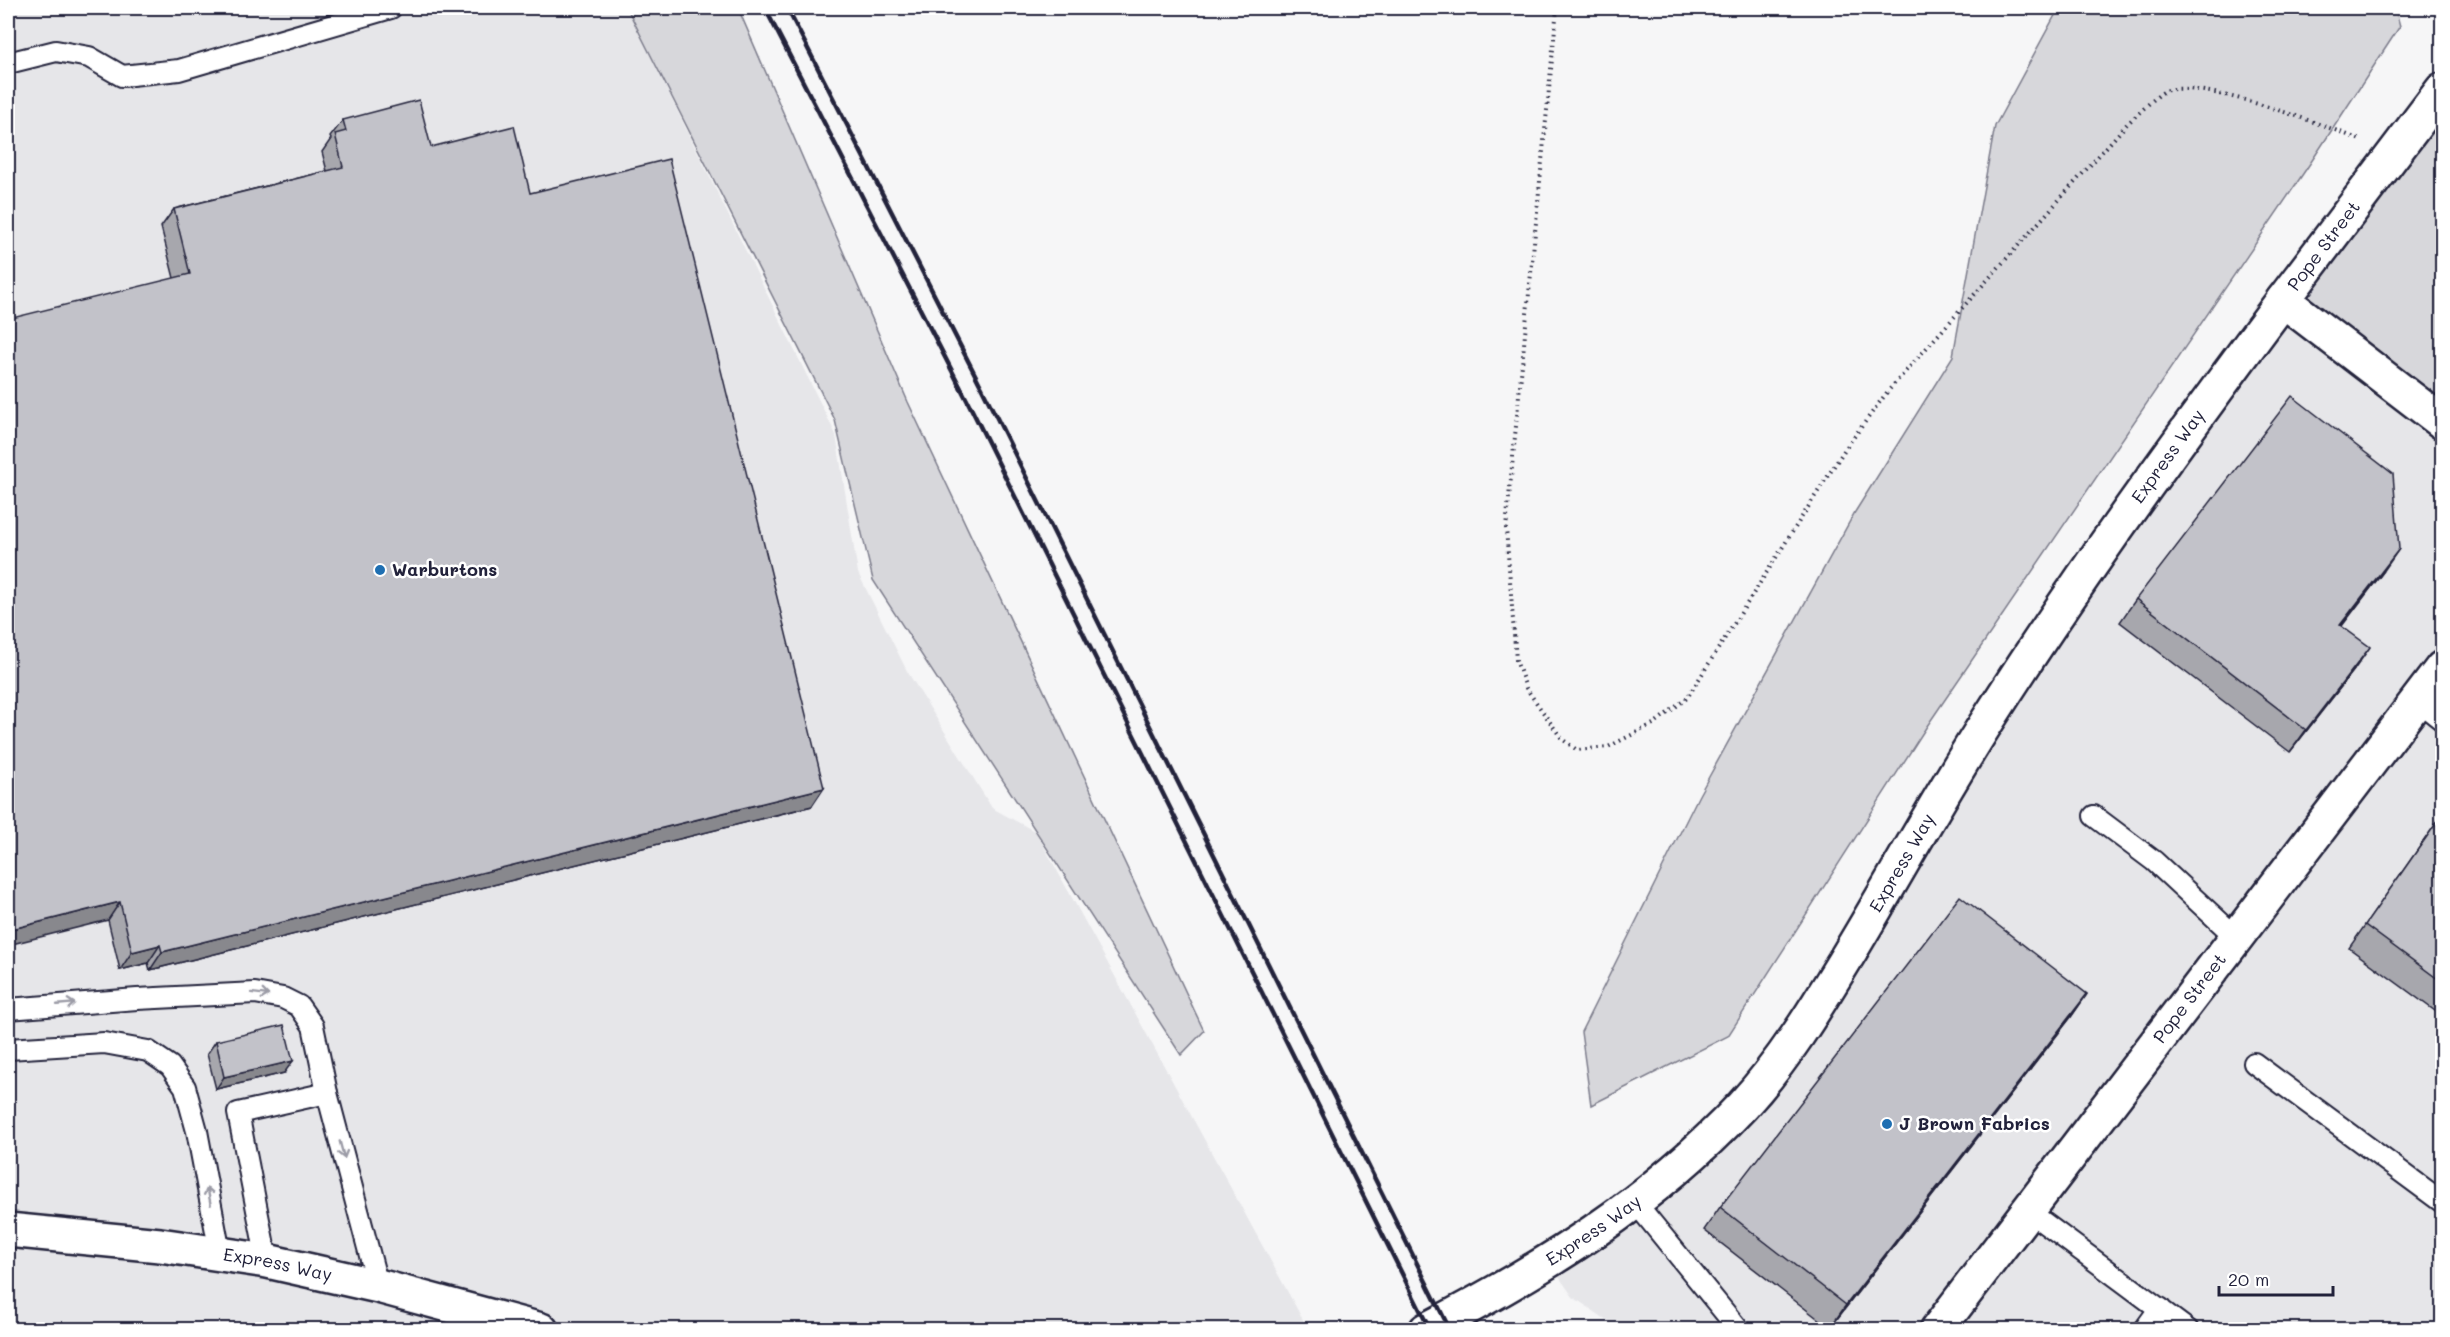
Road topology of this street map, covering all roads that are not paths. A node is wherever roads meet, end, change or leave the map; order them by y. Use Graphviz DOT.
graph roads {
  1 [pos="391,8"];
  2 [pos="8,63"];
  3 [pos="2442,90"];
  4 [pos="2283,300"];
  5 [pos="2442,422"];
  6 [pos="2442,668"];
  7 [pos="2430,710"];
  8 [pos="2094,816"];
  9 [pos="2237,938"];
  10 [pos="8,1009"];
  11 [pos="8,1049"];
  12 [pos="2254,1063"];
  13 [pos="327,1093"];
  14 [pos="1635,1202"];
  15 [pos="2442,1202"];
  16 [pos="2028,1210"];
  17 [pos="8,1230"];
  18 [pos="220,1253"];
  19 [pos="267,1261"];
  20 [pos="378,1286"];
  21 [pos="2160,1308"];
  22 [pos="541,1329"];
  23 [pos="1426,1329"];
  24 [pos="1739,1329"];
  25 [pos="1937,1329"];
  26 [pos="2144,1329"];
  27 [pos="2188,1329"];
  1 -- 2 [label="lane"];
  3 -- 4 [label="street, Pope Street"];
  4 -- 5 [label="street, Pope Street"];
  4 -- 14 [label="street, Express Way"];
  6 -- 7 [label="street, Pope Street"];
  7 -- 9 [label="street, Pope Street"];
  8 -- 9 [label="lane"];
  9 -- 16 [label="street, Pope Street"];
  10 -- 13 [label="lane, one-way"];
  18 -- 11 [label="lane, one-way"];
  12 -- 15 [label="lane"];
  13 -- 19 [label="lane"];
  13 -- 20 [label="lane, one-way"];
  14 -- 23 [label="street, Express Way"];
  14 -- 24 [label="lane"];
  16 -- 21 [label="lane"];
  16 -- 25 [label="street, Pope Street"];
  17 -- 18 [label="street, Express Way"];
  18 -- 19 [label="street, Express Way"];
  19 -- 20 [label="street, Express Way"];
  20 -- 22 [label="street, Express Way"];
  21 -- 26 [label="lane"];
  21 -- 27 [label="lane"];
}
